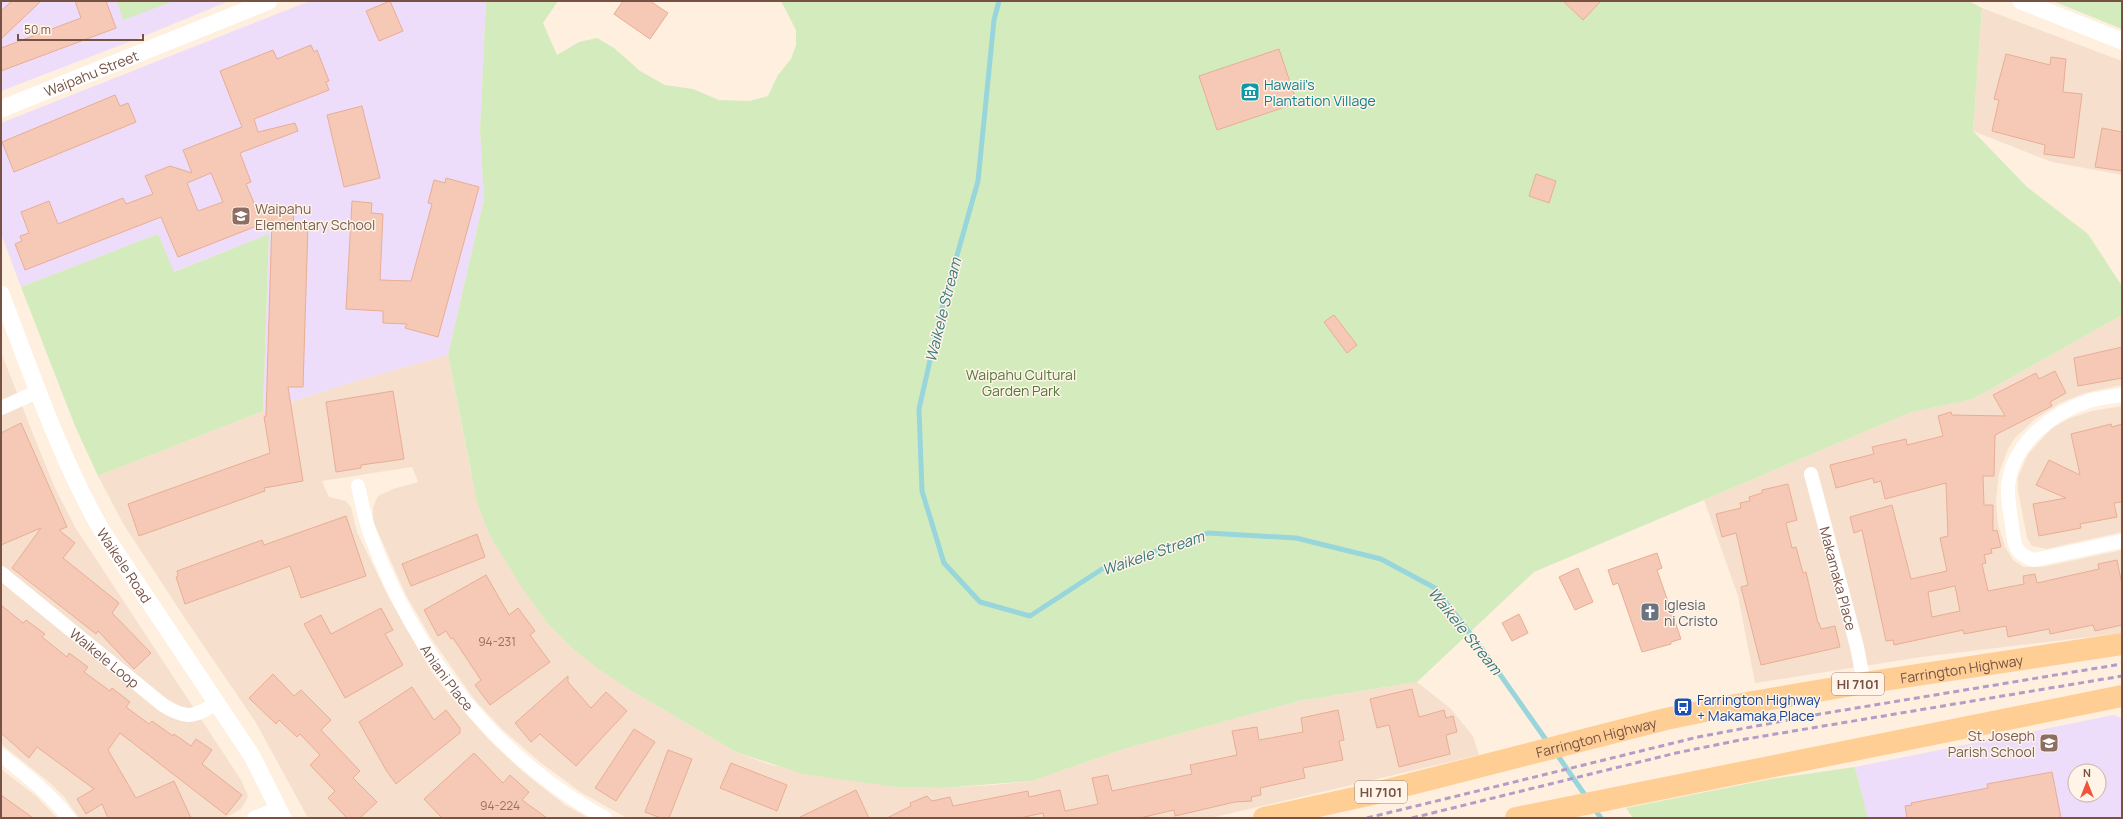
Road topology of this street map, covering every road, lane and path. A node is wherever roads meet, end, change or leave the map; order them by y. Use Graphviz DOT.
graph roads {
  1 [pos="270,1"];
  2 [pos="2021,1"];
  3 [pos="2122,41"];
  4 [pos="1,109"];
  5 [pos="1,294"];
  6 [pos="39,391"];
  7 [pos="2122,394"];
  8 [pos="1,408"];
  9 [pos="1811,474"];
  10 [pos="358,486"];
  11 [pos="2122,541"];
  12 [pos="1,573"];
  13 [pos="2122,644"];
  14 [pos="1864,683"];
  15 [pos="2122,696"];
  16 [pos="217,703"];
  17 [pos="1,755"];
  18 [pos="281,813"];
  19 [pos="1522,817"];
  20 [pos="68,818"];
  21 [pos="254,818"];
  22 [pos="605,818"];
  23 [pos="1264,818"];
  1 -- 4 [label="street, Waipahu Street"];
  2 -- 3 [label="street"];
  5 -- 6 [label="street, Waikele Road"];
  6 -- 8 [label="street"];
  6 -- 16 [label="street, Waikele Road"];
  7 -- 11 [label="street"];
  9 -- 14 [label="street, Makamaka Place"];
  10 -- 22 [label="street, Aniani Place"];
  12 -- 16 [label="street, Waikele Loop"];
  13 -- 14 [label="main road, Farrington Highway / HI 7101"];
  14 -- 23 [label="main road, Farrington Highway / HI 7101"];
  15 -- 19 [label="main road"];
  16 -- 18 [label="street, Waikele Road"];
  17 -- 20 [label="street"];
  18 -- 21 [label="street"];
}
